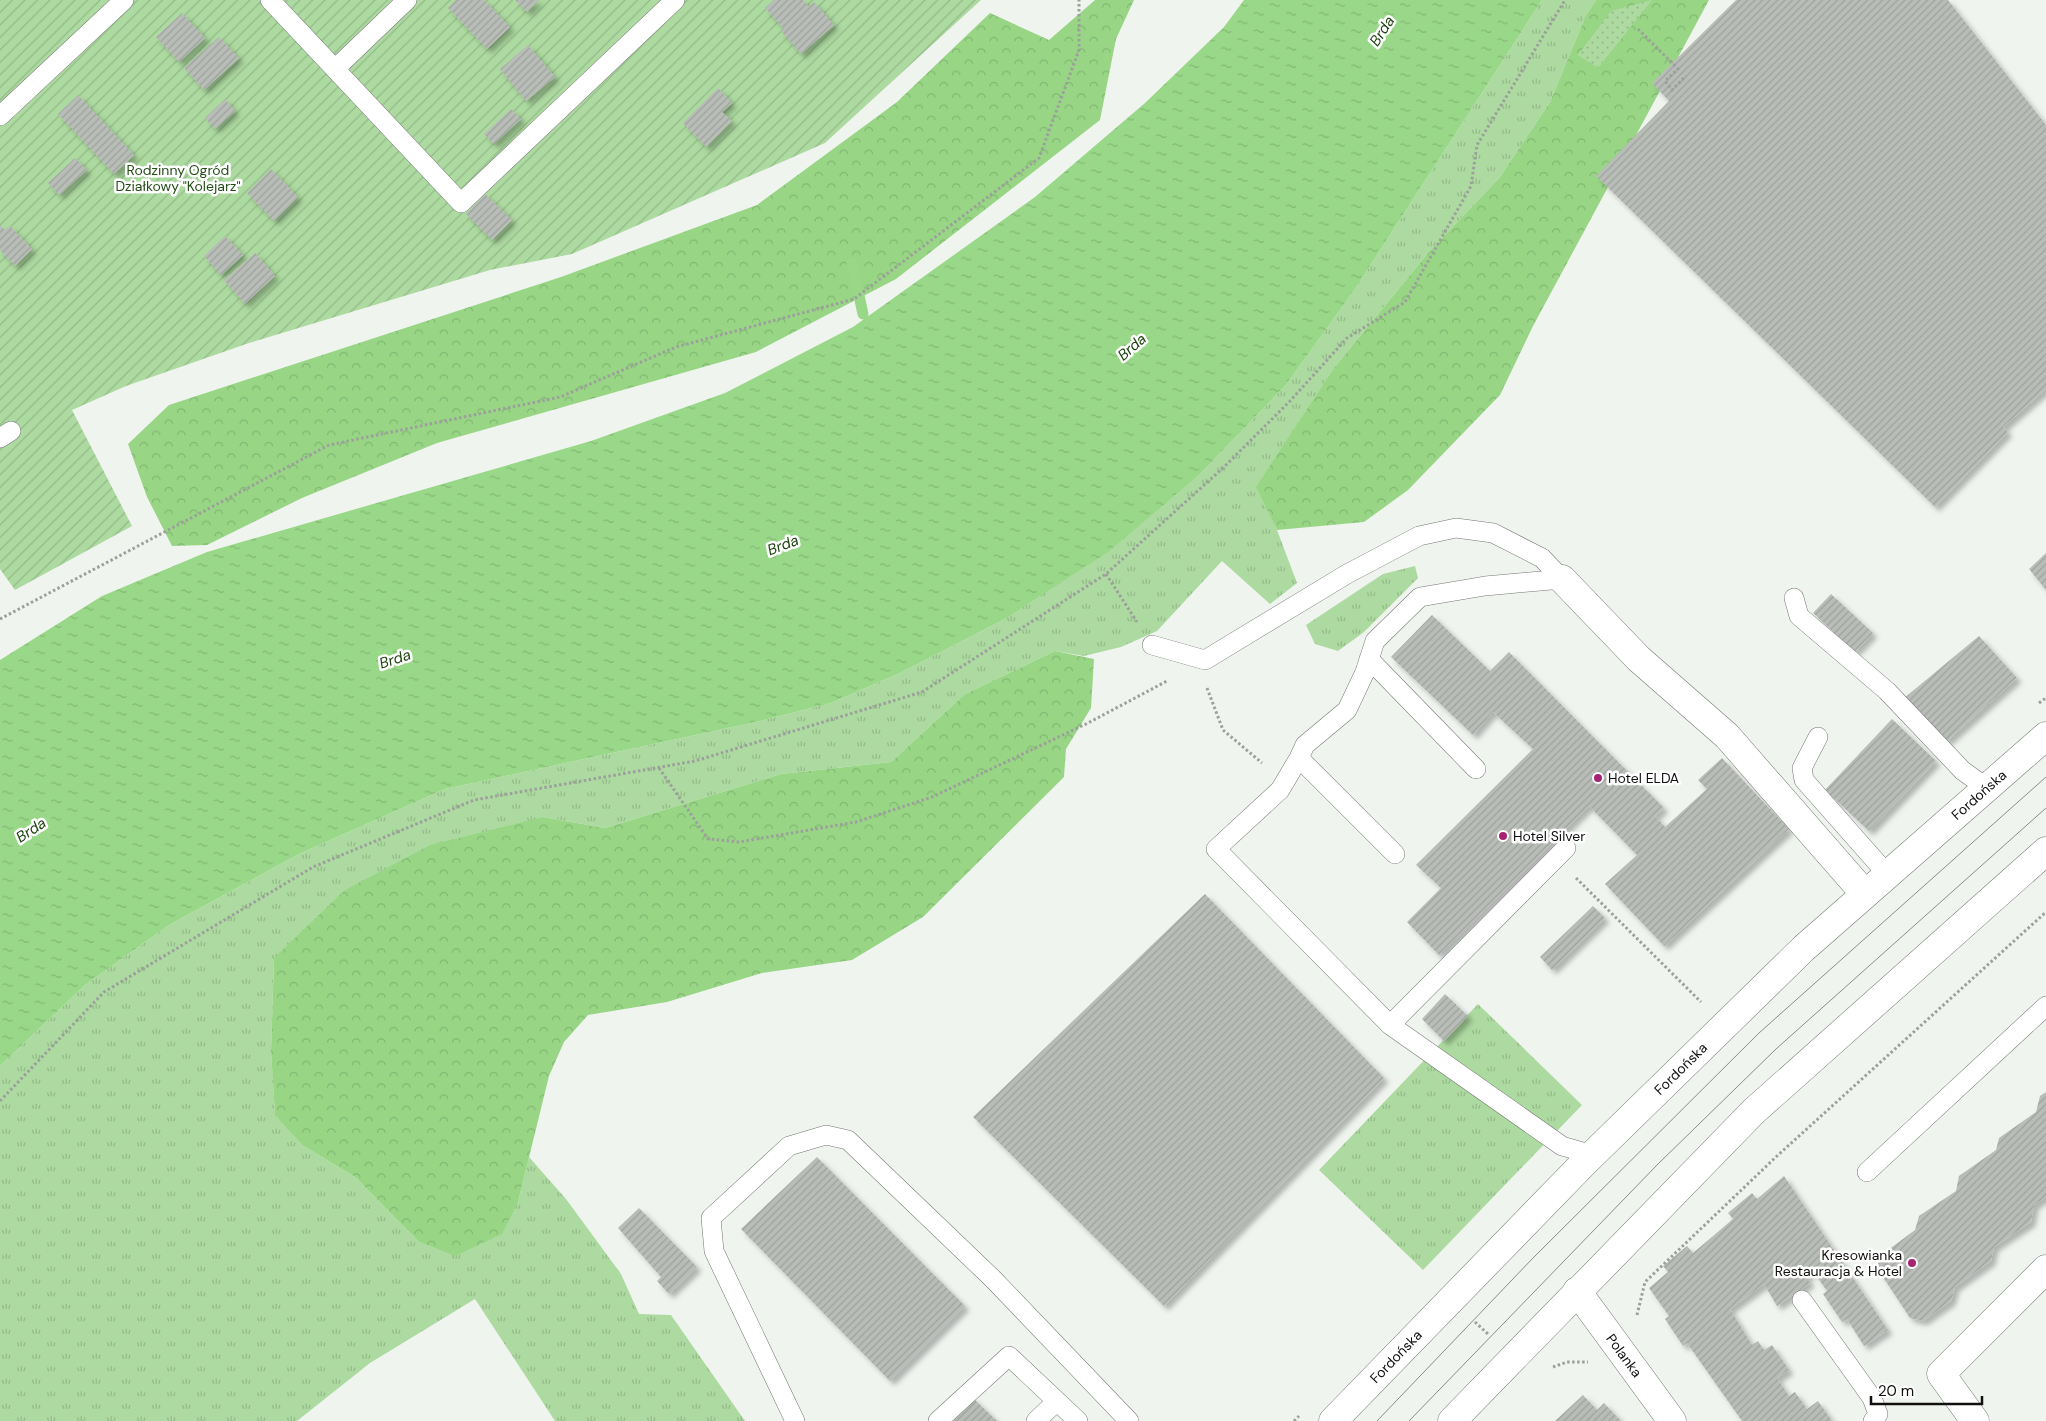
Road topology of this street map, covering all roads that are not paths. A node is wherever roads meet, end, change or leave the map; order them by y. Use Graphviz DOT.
graph roads {
  1 [pos="124,0"];
  2 [pos="270,0"];
  3 [pos="407,0"];
  4 [pos="676,0"];
  5 [pos="335,69"];
  6 [pos="0,116"];
  7 [pos="1562,579"];
  8 [pos="1794,598"];
  9 [pos="1152,645"];
  10 [pos="1369,659"];
  11 [pos="2046,736"];
  12 [pos="1818,737"];
  13 [pos="1299,758"];
  14 [pos="1476,769"];
  15 [pos="1987,788"];
  16 [pos="1561,853"];
  17 [pos="1395,854"];
  18 [pos="2044,856"];
  19 [pos="1887,874"];
  20 [pos="1865,894"];
  21 [pos="2046,1006"];
  22 [pos="1390,1024"];
  23 [pos="1593,1155"];
  24 [pos="1867,1172"];
  25 [pos="2046,1269"];
  26 [pos="1577,1291"];
  27 [pos="1802,1300"];
  28 [pos="1057,1401"];
  29 [pos="796,1421"];
  30 [pos="938,1421"];
  31 [pos="1036,1421"];
  32 [pos="1078,1421"];
  33 [pos="1129,1421"];
  34 [pos="1333,1421"];
  35 [pos="1452,1421"];
  36 [pos="1672,1421"];
  37 [pos="1873,1421"];
  38 [pos="1975,1421"];
  1 -- 6 [label="lane"];
  2 -- 5 [label="lane"];
  3 -- 5 [label="lane"];
  4 -- 5 [label="lane"];
  7 -- 9 [label="lane"];
  7 -- 10 [label="lane"];
  7 -- 20 [label="main road"];
  8 -- 15 [label="lane"];
  10 -- 13 [label="lane"];
  10 -- 14 [label="lane"];
  11 -- 15 [label="main road, Fordońska"];
  12 -- 19 [label="lane"];
  13 -- 17 [label="lane"];
  13 -- 22 [label="lane"];
  15 -- 19 [label="main road, Fordońska"];
  16 -- 22 [label="lane"];
  18 -- 26 [label="main road"];
  19 -- 20 [label="main road, Fordońska"];
  20 -- 23 [label="main road, Fordońska"];
  21 -- 24 [label="lane"];
  22 -- 23 [label="lane"];
  23 -- 34 [label="main road, Fordońska"];
  25 -- 38 [label="main road"];
  26 -- 35 [label="main road"];
  26 -- 36 [label="main road, Polanka"];
  27 -- 37 [label="lane"];
  28 -- 30 [label="lane"];
  28 -- 31 [label="lane"];
  28 -- 32 [label="lane"];
  29 -- 33 [label="lane"];
}
